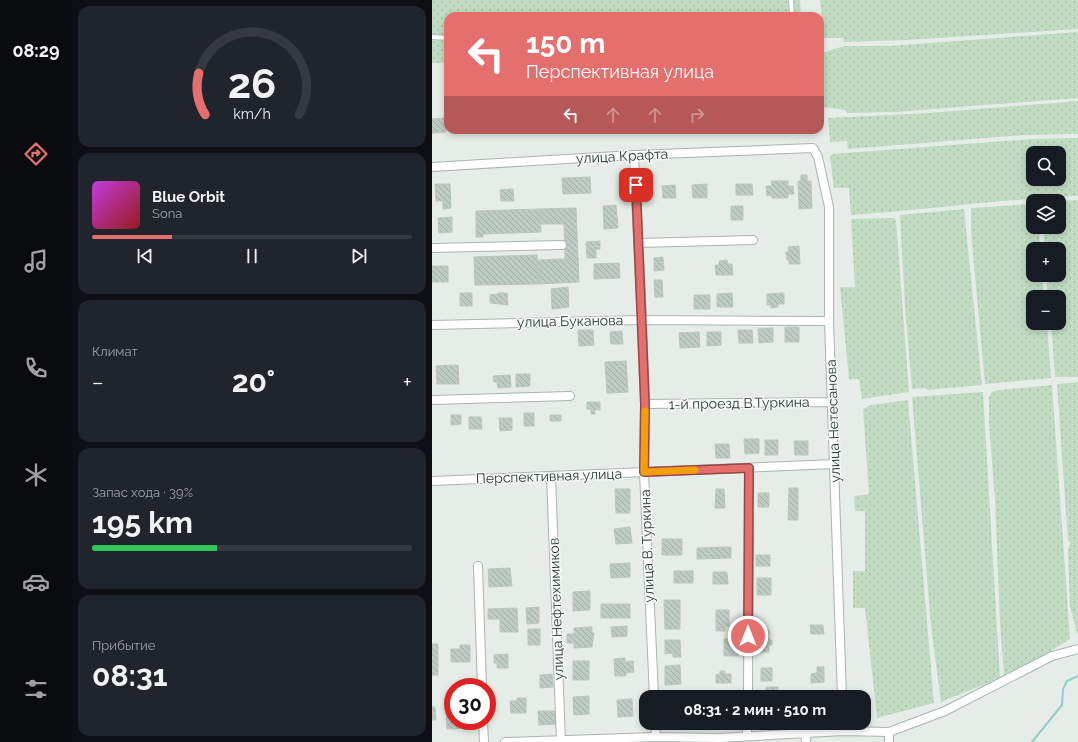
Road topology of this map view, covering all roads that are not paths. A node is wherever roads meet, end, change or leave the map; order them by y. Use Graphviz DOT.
graph roads {
  1 [pos="791,0"];
  2 [pos="792,12"];
  3 [pos="432,38"];
  4 [pos="444,38"];
  5 [pos="813,148"];
  6 [pos="634,155"];
  7 [pos="432,167"];
  8 [pos="753,240"];
  9 [pos="638,243"];
  10 [pos="562,245"];
  11 [pos="432,248"];
  12 [pos="642,320"];
  13 [pos="829,321"];
  14 [pos="432,325"];
  15 [pos="570,396"];
  16 [pos="432,400"];
  17 [pos="833,402"];
  18 [pos="645,404"];
  19 [pos="835,464"];
  20 [pos="749,468"];
  21 [pos="644,472"];
  22 [pos="551,476"];
  23 [pos="432,481"];
  24 [pos="478,566"];
  25 [pos="1078,649"];
  26 [pos="482,678"];
  27 [pos="654,690"];
  28 [pos="748,690"];
  29 [pos="842,690"];
  30 [pos="483,730"];
  31 [pos="656,730"];
  32 [pos="747,730"];
  33 [pos="833,730"];
  34 [pos="871,730"];
  35 [pos="889,732"];
  36 [pos="747,736"];
  37 [pos="656,737"];
  38 [pos="806,738"];
  39 [pos="561,740"];
  40 [pos="640,740"];
  41 [pos="720,740"];
  42 [pos="484,742"];
  43 [pos="505,742"];
  44 [pos="890,742"];
  1 -- 2 [label="lane"];
  3 -- 4 [label="lane"];
  5 -- 6 [label="street, улица Крафта"];
  5 -- 13 [label="street, улица Нетесанова"];
  6 -- 7 [label="street, улица Крафта"];
  6 -- 9 [label="street, улица В. Туркина"];
  8 -- 9 [label="street"];
  9 -- 12 [label="street, улица В. Туркина"];
  10 -- 11 [label="street"];
  12 -- 13 [label="street, улица Буканова"];
  12 -- 14 [label="street, улица Буканова"];
  12 -- 18 [label="street, улица В. Туркина"];
  13 -- 17 [label="street, улица Нетесанова"];
  15 -- 16 [label="street"];
  17 -- 18 [label="street, 1-й проезд В.Туркина"];
  17 -- 19 [label="street, улица Нетесанова"];
  18 -- 21 [label="street, улица В. Туркина"];
  19 -- 20 [label="street, Перспективная улица"];
  19 -- 29 [label="street, улица Нетесанова"];
  20 -- 21 [label="street, Перспективная улица"];
  20 -- 28 [label="street"];
  21 -- 22 [label="street, Перспективная улица"];
  21 -- 27 [label="street, улица В. Туркина"];
  22 -- 23 [label="street, Перспективная улица"];
  22 -- 39 [label="street, улица Нефтехимиков"];
  24 -- 26 [label="street"];
  25 -- 35 [label="street"];
  30 -- 42 [label="street"];
  31 -- 37 [label="street"];
  32 -- 36 [label="street"];
  33 -- 38 [label="street"];
  34 -- 35 [label="street"];
  35 -- 44 [label="street"];
  36 -- 38 [label="street"];
  36 -- 41 [label="street"];
  37 -- 40 [label="street"];
  37 -- 41 [label="street"];
  39 -- 40 [label="street"];
  39 -- 43 [label="street"];
}
